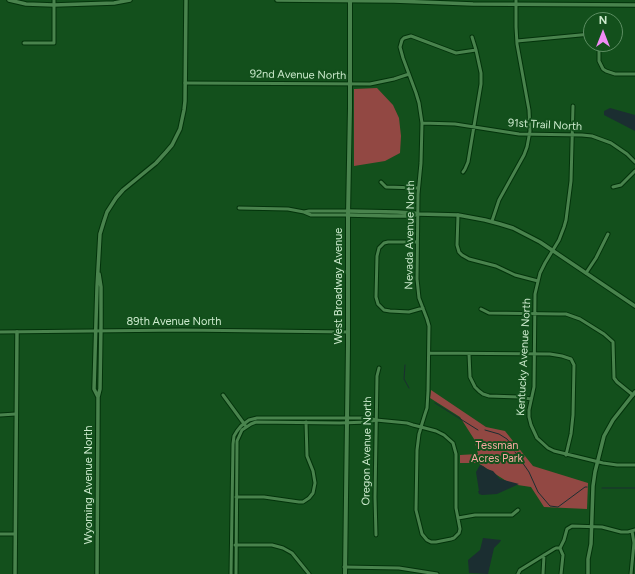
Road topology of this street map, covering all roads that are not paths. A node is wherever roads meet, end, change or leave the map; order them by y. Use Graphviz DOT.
graph roads {
  1 [pos="9,0"];
  2 [pos="130,0"];
  3 [pos="186,0"];
  4 [pos="277,0"];
  5 [pos="350,0"];
  6 [pos="54,2"];
  7 [pos="516,2"];
  8 [pos="635,5"];
  9 [pos="583,35"];
  10 [pos="472,37"];
  11 [pos="517,41"];
  12 [pos="24,43"];
  13 [pos="476,50"];
  14 [pos="599,52"];
  15 [pos="409,74"];
  16 [pos="635,74"];
  17 [pos="185,83"];
  18 [pos="350,84"];
  19 [pos="573,106"];
  20 [pos="422,123"];
  21 [pos="474,127"];
  22 [pos="530,134"];
  23 [pos="572,135"];
  24 [pos="635,162"];
  25 [pos="635,171"];
  26 [pos="463,172"];
  27 [pos="381,182"];
  28 [pos="613,187"];
  29 [pos="418,188"];
  30 [pos="239,208"];
  31 [pos="348,213"];
  32 [pos="418,214"];
  33 [pos="458,215"];
  34 [pos="492,221"];
  35 [pos="608,234"];
  36 [pos="417,242"];
  37 [pos="553,250"];
  38 [pos="99,265"];
  39 [pos="586,273"];
  40 [pos="538,281"];
  41 [pos="635,306"];
  42 [pos="423,308"];
  43 [pos="481,309"];
  44 [pos="534,314"];
  45 [pos="95,331"];
  46 [pos="100,331"];
  47 [pos="0,332"];
  48 [pos="17,332"];
  49 [pos="348,332"];
  50 [pos="429,353"];
  51 [pos="469,354"];
  52 [pos="534,354"];
  53 [pos="379,368"];
  54 [pos="634,393"];
  55 [pos="223,395"];
  56 [pos="98,397"];
  57 [pos="531,399"];
  58 [pos="0,414"];
  59 [pos="16,414"];
  60 [pos="306,420"];
  61 [pos="347,420"];
  62 [pos="376,420"];
  63 [pos="245,425"];
  64 [pos="421,427"];
  65 [pos="566,455"];
  66 [pos="598,462"];
  67 [pos="635,465"];
  68 [pos="232,497"];
  69 [pos="236,497"];
  70 [pos="518,510"];
  71 [pos="458,518"];
  72 [pos="592,526"];
  73 [pos="634,531"];
  74 [pos="0,534"];
  75 [pos="15,534"];
  76 [pos="376,535"];
  77 [pos="232,545"];
  78 [pos="236,545"];
  79 [pos="560,548"];
  80 [pos="544,555"];
  81 [pos="344,572"];
  82 [pos="15,574"];
  83 [pos="97,574"];
  84 [pos="231,574"];
  85 [pos="236,574"];
  86 [pos="309,574"];
  87 [pos="437,574"];
  88 [pos="518,574"];
  89 [pos="543,574"];
  90 [pos="561,574"];
  91 [pos="588,574"];
  92 [pos="631,574"];
  1 -- 6 [label="street"];
  2 -- 6 [label="street"];
  3 -- 17 [label="street, Wyoming Avenue North"];
  4 -- 5 [label="street"];
  5 -- 7 [label="street"];
  5 -- 18 [label="main road, West Broadway Avenue"];
  6 -- 12 [label="street"];
  7 -- 8 [label="street"];
  7 -- 11 [label="street"];
  9 -- 11 [label="street"];
  10 -- 13 [label="street"];
  11 -- 22 [label="street"];
  13 -- 15 [label="street, Nevada Avenue North"];
  13 -- 21 [label="street"];
  14 -- 16 [label="street"];
  15 -- 18 [label="street, 92nd Avenue North"];
  15 -- 20 [label="street, Nevada Avenue North"];
  17 -- 18 [label="street, 92nd Avenue North"];
  17 -- 38 [label="street, Wyoming Avenue North"];
  18 -- 31 [label="main road, West Broadway Avenue"];
  19 -- 23 [label="street, Kentucky Avenue North"];
  20 -- 21 [label="street, 91st Trail North"];
  20 -- 29 [label="street, Nevada Avenue North"];
  21 -- 22 [label="street, 91st Trail North"];
  21 -- 26 [label="street"];
  22 -- 23 [label="street, 91st Trail North"];
  22 -- 34 [label="street"];
  23 -- 24 [label="street, 91st Trail North"];
  23 -- 37 [label="street, Kentucky Avenue North"];
  25 -- 28 [label="street"];
  27 -- 29 [label="street"];
  29 -- 32 [label="street, Nevada Avenue North"];
  30 -- 31 [label="street"];
  31 -- 32 [label="street"];
  31 -- 49 [label="main road, West Broadway Avenue"];
  32 -- 33 [label="street"];
  32 -- 36 [label="street, Nevada Avenue North"];
  33 -- 34 [label="street"];
  33 -- 40 [label="street"];
  34 -- 37 [label="street"];
  35 -- 39 [label="street"];
  36 -- 42 [label="street, Nevada Avenue North"];
  36 -- 42 [label="street"];
  37 -- 39 [label="street"];
  37 -- 40 [label="street, Kentucky Avenue North"];
  38 -- 45 [label="street, Wyoming Avenue North"];
  38 -- 46 [label="street, Wyoming Avenue North"];
  39 -- 41 [label="street"];
  40 -- 44 [label="street, Kentucky Avenue North"];
  42 -- 50 [label="street, Nevada Avenue North"];
  43 -- 44 [label="street"];
  44 -- 52 [label="street, Kentucky Avenue North"];
  44 -- 54 [label="street"];
  45 -- 46 [label="street, 89th Avenue North"];
  45 -- 48 [label="street, 89th Avenue North"];
  45 -- 56 [label="street, Wyoming Avenue North"];
  46 -- 49 [label="street, 89th Avenue North"];
  46 -- 56 [label="street, Wyoming Avenue North"];
  47 -- 48 [label="street, 89th Avenue North"];
  48 -- 59 [label="street"];
  49 -- 61 [label="main road, West Broadway Avenue"];
  50 -- 51 [label="street"];
  50 -- 64 [label="street, Nevada Avenue North"];
  51 -- 52 [label="street"];
  51 -- 57 [label="street"];
  52 -- 57 [label="street, Kentucky Avenue North"];
  52 -- 65 [label="street"];
  53 -- 62 [label="street, Oregon Avenue North"];
  54 -- 66 [label="street"];
  55 -- 63 [label="street"];
  56 -- 83 [label="street, Wyoming Avenue North"];
  57 -- 65 [label="street, Kentucky Avenue North"];
  58 -- 59 [label="street"];
  59 -- 75 [label="street"];
  60 -- 61 [label="street"];
  60 -- 63 [label="street"];
  60 -- 69 [label="street"];
  61 -- 62 [label="street"];
  61 -- 81 [label="main road, West Broadway Avenue"];
  62 -- 64 [label="street"];
  62 -- 76 [label="street, Oregon Avenue North"];
  63 -- 68 [label="street"];
  63 -- 69 [label="street"];
  64 -- 71 [label="street"];
  64 -- 71 [label="street, Nevada Avenue North"];
  65 -- 66 [label="street"];
  66 -- 67 [label="street"];
  66 -- 72 [label="street"];
  68 -- 69 [label="street"];
  68 -- 77 [label="street"];
  69 -- 78 [label="street"];
  70 -- 71 [label="street"];
  72 -- 73 [label="street"];
  72 -- 79 [label="street"];
  72 -- 91 [label="street"];
  73 -- 92 [label="street"];
  74 -- 75 [label="street"];
  75 -- 82 [label="street"];
  77 -- 78 [label="street"];
  77 -- 84 [label="street"];
  78 -- 85 [label="street"];
  78 -- 86 [label="street"];
  79 -- 80 [label="street"];
  79 -- 90 [label="street"];
  80 -- 88 [label="street"];
  80 -- 89 [label="street"];
  81 -- 87 [label="street"];
}
